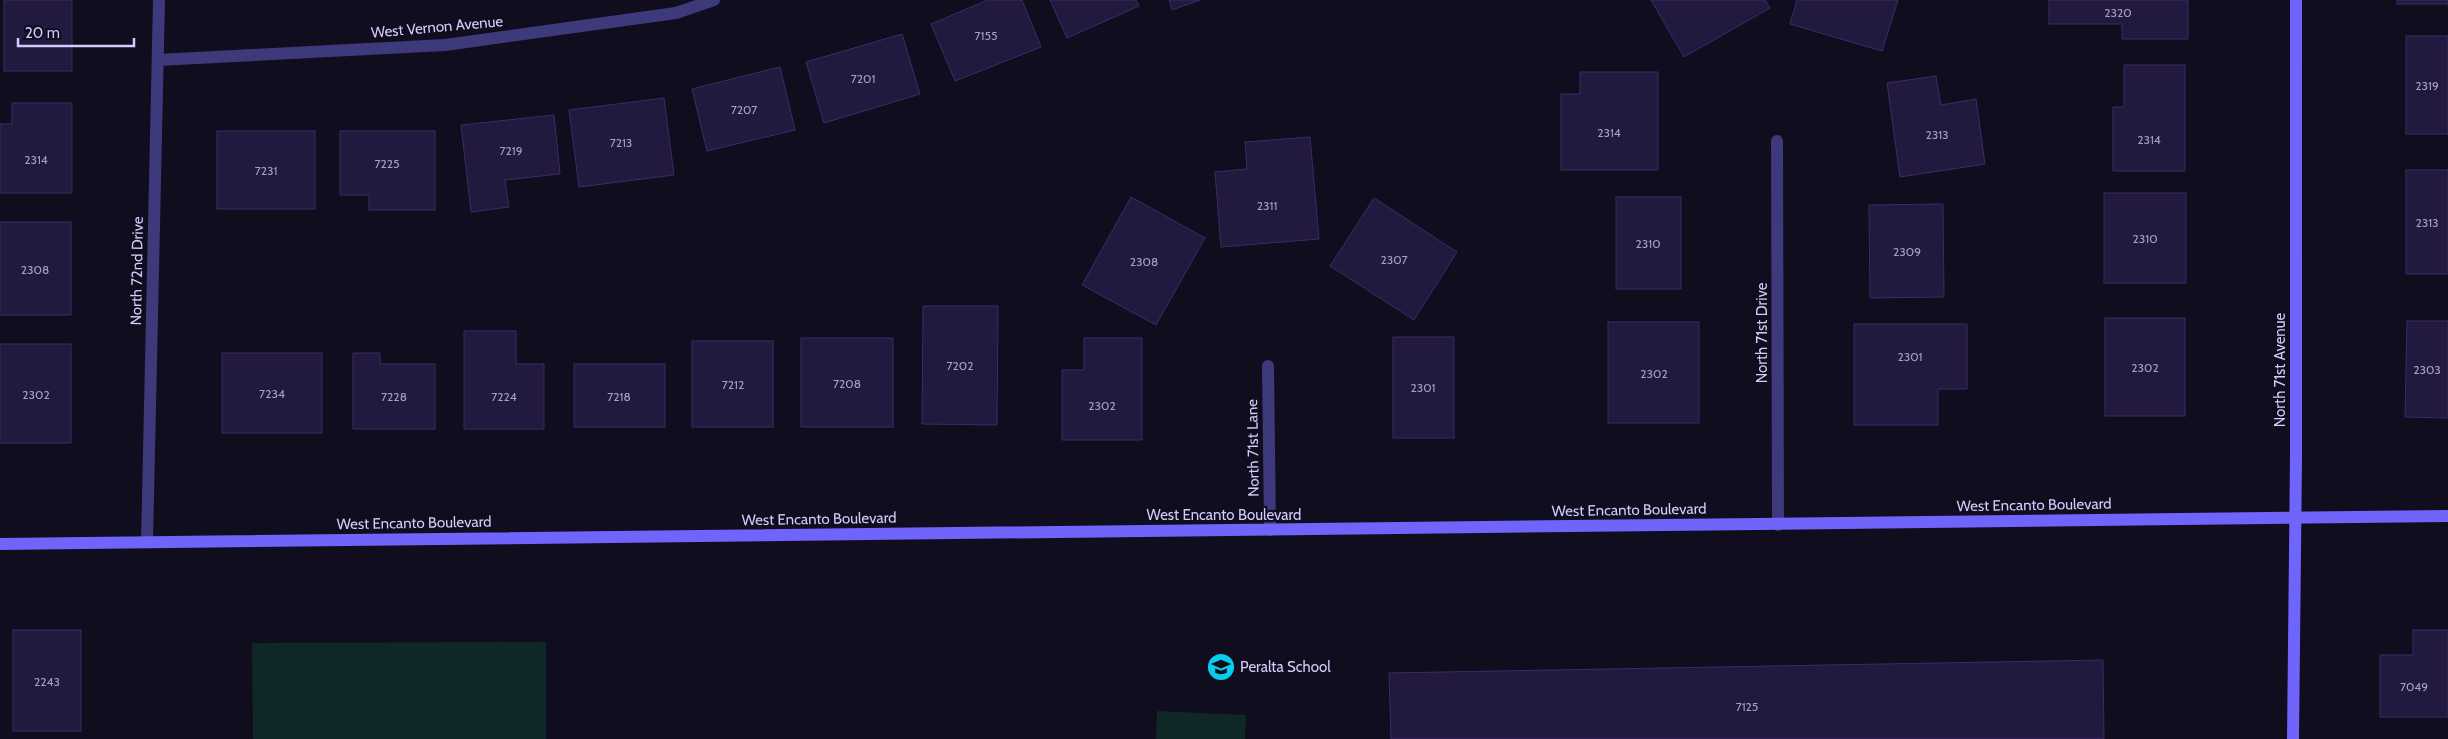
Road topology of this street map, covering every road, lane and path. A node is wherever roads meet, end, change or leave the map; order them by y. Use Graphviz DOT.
graph roads {
  1 [pos="159,0"];
  2 [pos="714,0"];
  3 [pos="2296,0"];
  4 [pos="158,60"];
  5 [pos="1777,141"];
  6 [pos="1268,366"];
  7 [pos="2448,516"];
  8 [pos="2296,519"];
  9 [pos="1778,525"];
  10 [pos="1270,530"];
  11 [pos="147,542"];
  12 [pos="0,544"];
  13 [pos="2293,739"];
  1 -- 4 [label="street, North 72nd Drive"];
  2 -- 4 [label="street, West Vernon Avenue"];
  3 -- 8 [label="street, North 71st Avenue"];
  4 -- 11 [label="street, North 72nd Drive"];
  5 -- 9 [label="street, North 71st Drive"];
  6 -- 10 [label="street, North 71st Lane"];
  7 -- 8 [label="street, West Encanto Boulevard"];
  8 -- 9 [label="street, West Encanto Boulevard"];
  8 -- 13 [label="street, North 71st Avenue"];
  9 -- 10 [label="street, West Encanto Boulevard"];
  10 -- 11 [label="street, West Encanto Boulevard"];
  11 -- 12 [label="street, West Encanto Boulevard"];
}
